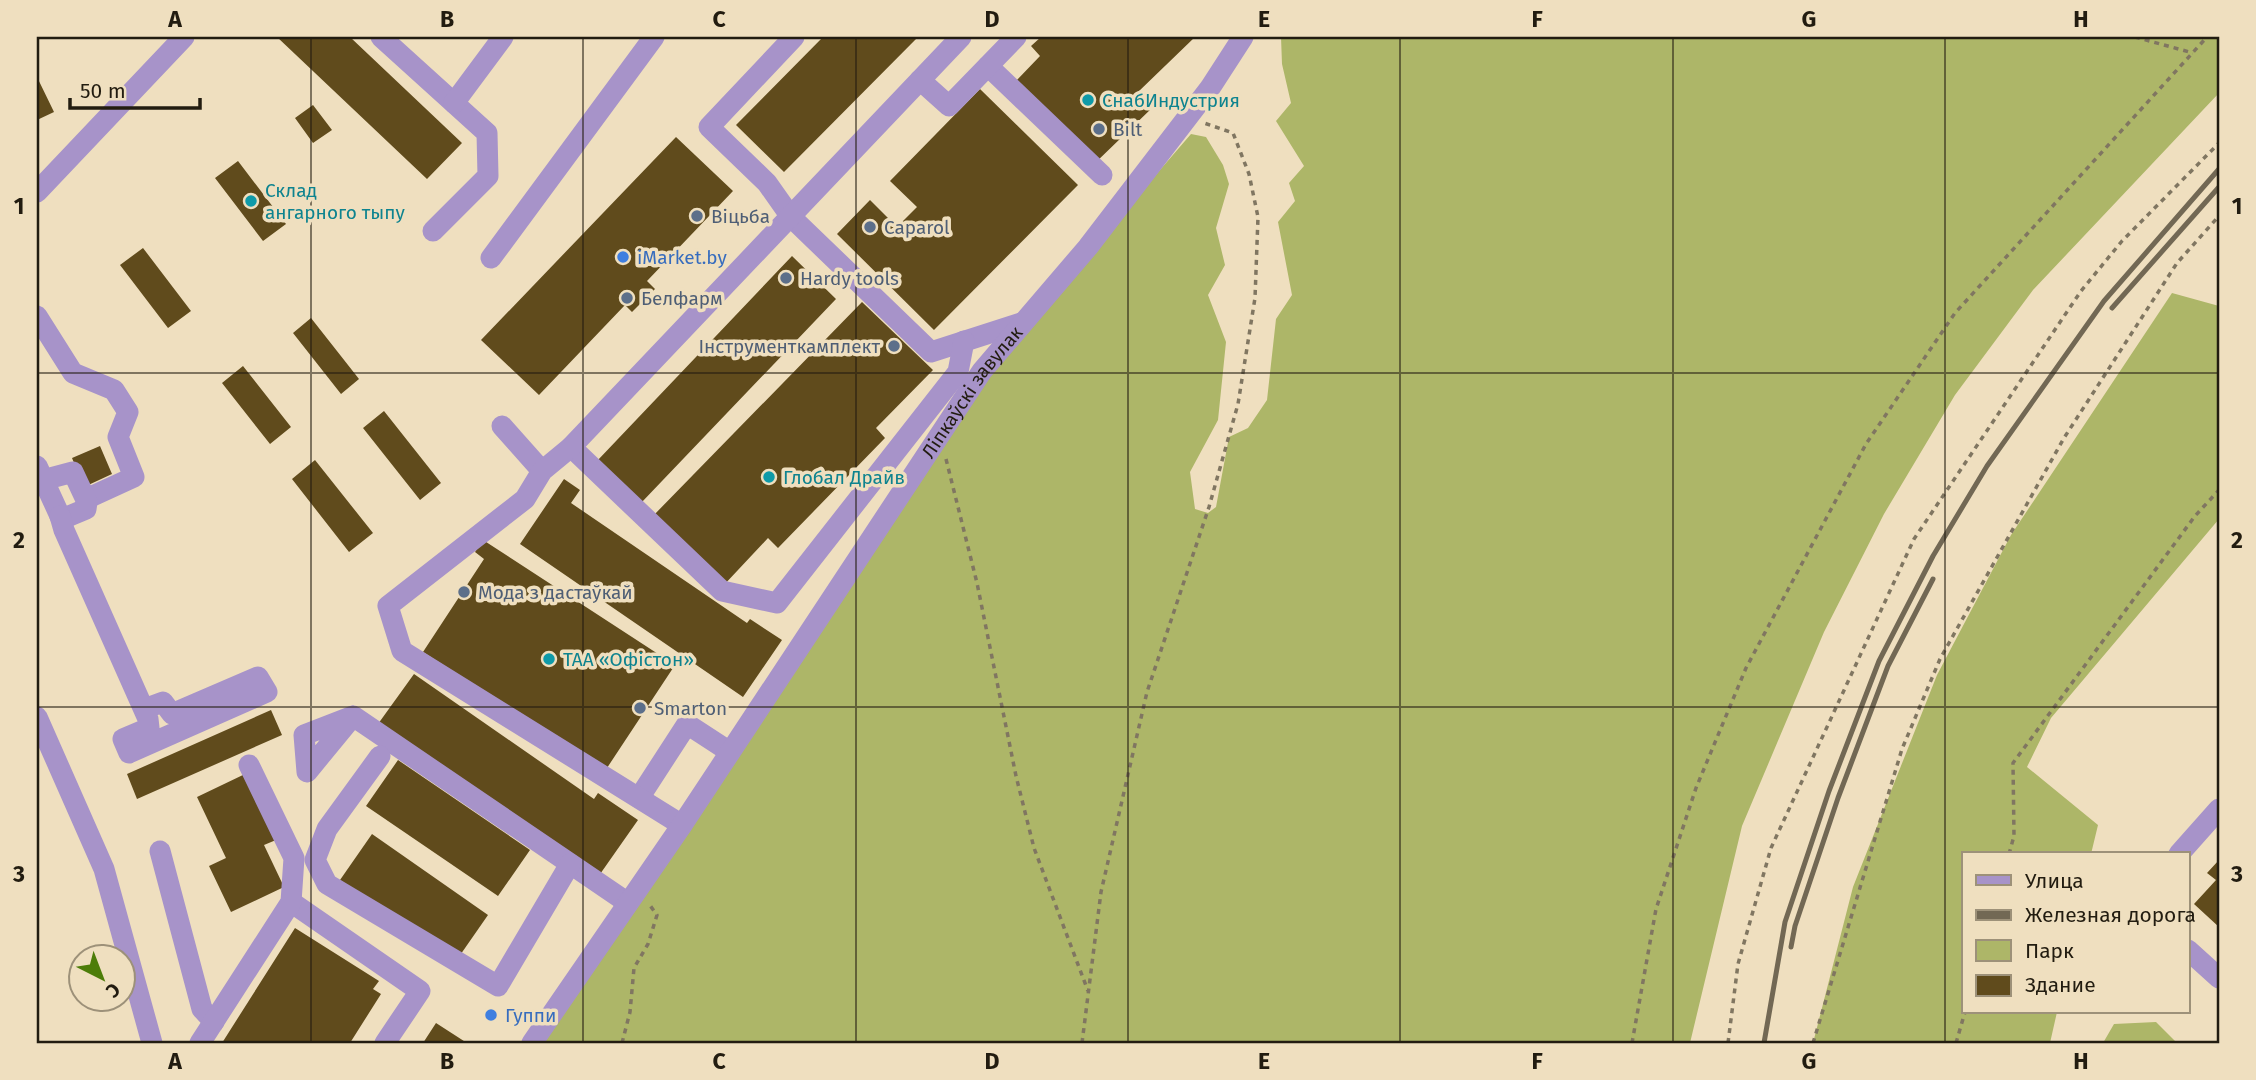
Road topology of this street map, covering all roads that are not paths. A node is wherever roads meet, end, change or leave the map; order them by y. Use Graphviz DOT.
graph roads {
  1 [pos="184,37"];
  2 [pos="381,37"];
  3 [pos="503,37"];
  4 [pos="654,37"];
  5 [pos="794,37"];
  6 [pos="961,37"];
  7 [pos="1016,37"];
  8 [pos="1243,37"];
  9 [pos="988,66"];
  10 [pos="920,80"];
  11 [pos="454,103"];
  12 [pos="1102,175"];
  13 [pos="40,184"];
  14 [pos="792,217"];
  15 [pos="433,231"];
  16 [pos="491,258"];
  17 [pos="37,316"];
  18 [pos="1021,323"];
  19 [pos="964,341"];
  20 [pos="502,426"];
  21 [pos="571,447"];
  22 [pos="542,471"];
  23 [pos="40,473"];
  24 [pos="86,499"];
  25 [pos="60,516"];
  26 [pos="144,709"];
  27 [pos="353,716"];
  28 [pos="37,717"];
  29 [pos="730,752"];
  30 [pos="380,756"];
  31 [pos="249,765"];
  32 [pos="639,798"];
  33 [pos="2219,809"];
  34 [pos="682,825"];
  35 [pos="160,851"];
  36 [pos="2181,852"];
  37 [pos="570,864"];
  38 [pos="291,902"];
  39 [pos="628,903"];
  40 [pos="2190,952"];
  41 [pos="2219,978"];
  42 [pos="214,1023"];
  43 [pos="152,1043"];
  44 [pos="200,1043"];
  45 [pos="385,1043"];
  46 [pos="531,1043"];
  1 -- 13 [label="street"];
  2 -- 11 [label="street"];
  3 -- 11 [label="street"];
  4 -- 16 [label="street"];
  5 -- 14 [label="street"];
  6 -- 10 [label="street"];
  7 -- 9 [label="street"];
  8 -- 18 [label="street, Ліпкаўскі завулак"];
  9 -- 10 [label="street"];
  9 -- 12 [label="street"];
  10 -- 14 [label="street"];
  11 -- 15 [label="street"];
  14 -- 19 [label="street"];
  14 -- 21 [label="street"];
  17 -- 24 [label="street"];
  18 -- 19 [label="street"];
  18 -- 29 [label="street, Ліпкаўскі завулак"];
  19 -- 21 [label="street"];
  20 -- 22 [label="street"];
  21 -- 22 [label="street"];
  22 -- 32 [label="street"];
  23 -- 24 [label="street"];
  23 -- 25 [label="street"];
  24 -- 25 [label="street"];
  25 -- 26 [label="street"];
  26 -- 26 [label="street"];
  27 -- 37 [label="street"];
  28 -- 43 [label="street"];
  29 -- 32 [label="street"];
  29 -- 34 [label="street, Ліпкаўскі завулак"];
  30 -- 37 [label="street"];
  31 -- 38 [label="street"];
  32 -- 34 [label="street"];
  33 -- 36 [label="street"];
  34 -- 39 [label="street, Ліпкаўскі завулак"];
  35 -- 42 [label="street"];
  37 -- 39 [label="street"];
  38 -- 42 [label="street"];
  38 -- 45 [label="street"];
  39 -- 46 [label="street, Ліпкаўскі завулак"];
  40 -- 41 [label="street"];
  42 -- 44 [label="street"];
}
